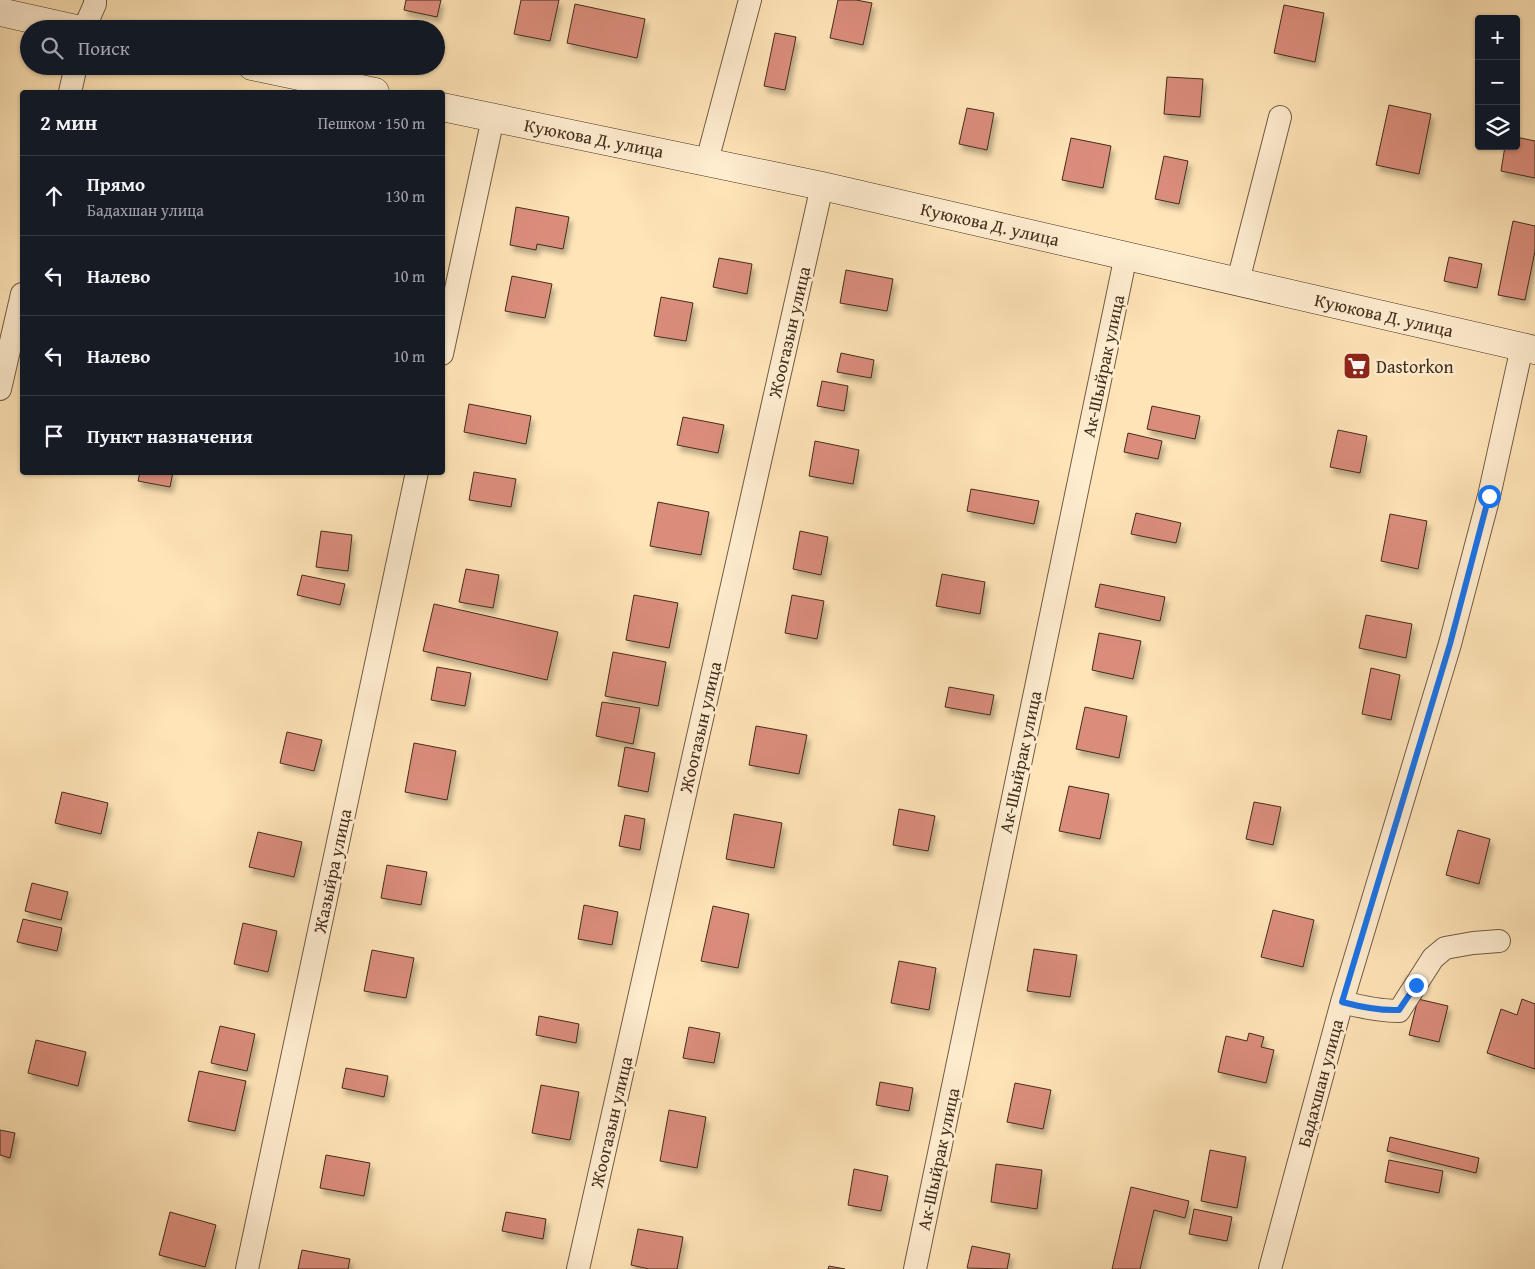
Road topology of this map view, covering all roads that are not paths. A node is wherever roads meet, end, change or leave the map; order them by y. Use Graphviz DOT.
graph roads {
  1 [pos="95,0"];
  2 [pos="750,0"];
  3 [pos="2,13"];
  4 [pos="34,20"];
  5 [pos="88,20"];
  6 [pos="74,75"];
  7 [pos="295,75"];
  8 [pos="70,90"];
  9 [pos="366,90"];
  10 [pos="445,108"];
  11 [pos="1280,117"];
  12 [pos="493,118"];
  13 [pos="707,161"];
  14 [pos="822,186"];
  15 [pos="1126,256"];
  16 [pos="1238,281"];
  17 [pos="20,303"];
  18 [pos="445,340"];
  19 [pos="1528,349"];
  20 [pos="0,389"];
  21 [pos="416,475"];
  22 [pos="1499,941"];
  23 [pos="1351,1004"];
  24 [pos="247,1269"];
  25 [pos="578,1269"];
  26 [pos="914,1269"];
  27 [pos="1270,1269"];
  1 -- 5 [label="street"];
  2 -- 13 [label="street"];
  3 -- 4 [label="street"];
  6 -- 8 [label="street"];
  7 -- 9 [label="street"];
  10 -- 12 [label="street, Куюкова Д. улица"];
  11 -- 16 [label="street"];
  12 -- 13 [label="street, Куюкова Д. улица"];
  12 -- 18 [label="street"];
  13 -- 14 [label="street, Куюкова Д. улица"];
  14 -- 15 [label="street, Куюкова Д. улица"];
  14 -- 25 [label="street, Жоогазын улица"];
  15 -- 16 [label="street, Куюкова Д. улица"];
  15 -- 26 [label="street, Ак-Шыйрак улица"];
  16 -- 19 [label="street, Куюкова Д. улица"];
  17 -- 20 [label="street"];
  19 -- 23 [label="street, Бадахшан улица"];
  21 -- 24 [label="street, Жазыйра улица"];
  22 -- 23 [label="street"];
  23 -- 27 [label="street, Бадахшан улица"];
}
